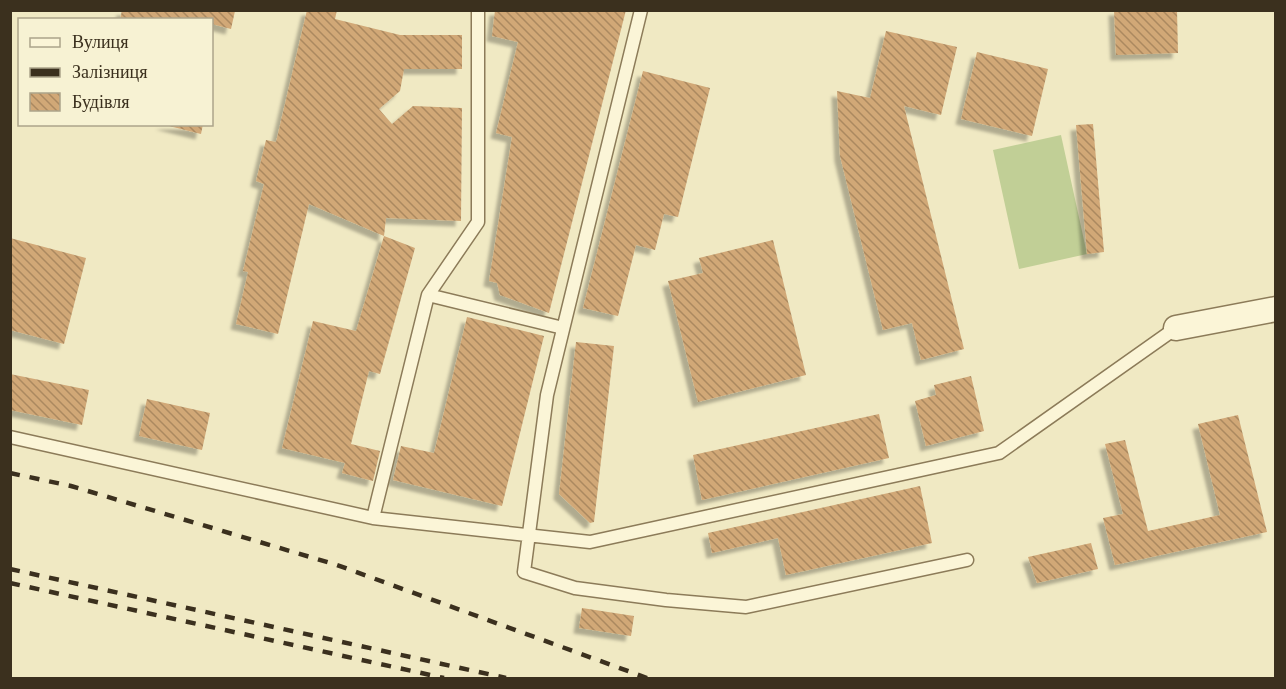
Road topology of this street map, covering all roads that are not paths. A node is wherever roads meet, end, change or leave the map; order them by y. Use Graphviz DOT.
graph roads {
  1 [pos="478,10"];
  2 [pos="640,10"];
  3 [pos="428,295"];
  4 [pos="1275,309"];
  5 [pos="563,328"];
  6 [pos="1176,328"];
  7 [pos="10,437"];
  8 [pos="373,518"];
  9 [pos="528,535"];
  10 [pos="967,560"];
  1 -- 3 [label="lane"];
  2 -- 5 [label="lane"];
  3 -- 5 [label="lane"];
  3 -- 8 [label="lane"];
  4 -- 6 [label="street"];
  5 -- 9 [label="lane"];
  6 -- 9 [label="lane"];
  7 -- 8 [label="lane"];
  8 -- 9 [label="lane"];
  9 -- 10 [label="lane"];
}
